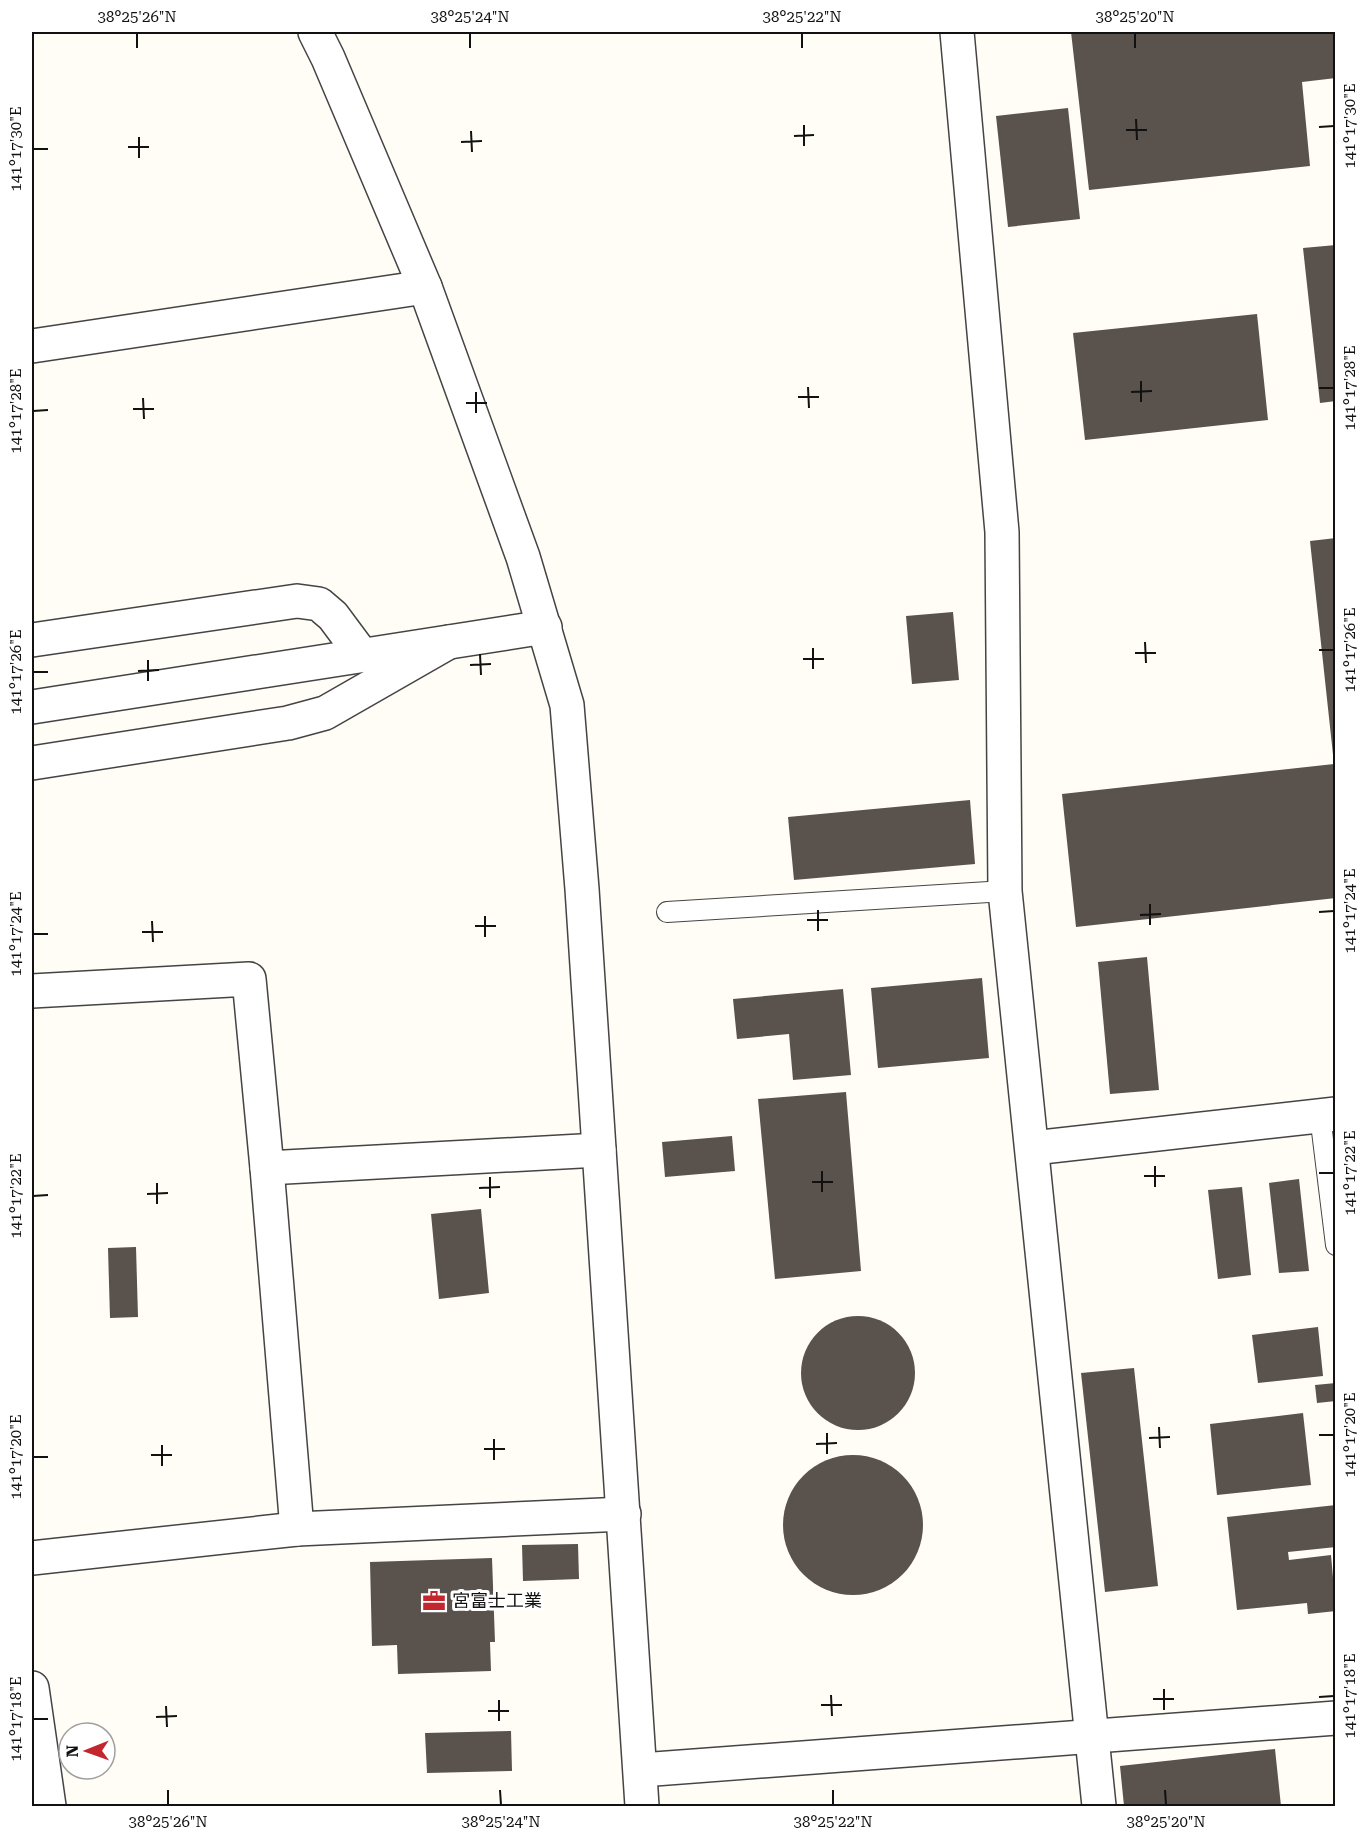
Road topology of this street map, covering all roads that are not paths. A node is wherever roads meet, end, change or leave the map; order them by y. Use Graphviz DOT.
graph roads {
  1 [pos="315,32"];
  2 [pos="957,32"];
  3 [pos="425,287"];
  4 [pos="32,346"];
  5 [pos="545,627"];
  6 [pos="32,640"];
  7 [pos="450,641"];
  8 [pos="362,655"];
  9 [pos="32,707"];
  10 [pos="32,763"];
  11 [pos="1005,891"];
  12 [pos="667,912"];
  13 [pos="32,991"];
  14 [pos="1328,1115"];
  15 [pos="1033,1148"];
  16 [pos="599,1150"];
  17 [pos="267,1168"];
  18 [pos="1335,1245"];
  19 [pos="624,1514"];
  20 [pos="297,1529"];
  21 [pos="32,1558"];
  22 [pos="32,1688"];
  23 [pos="1335,1718"];
  24 [pos="1092,1736"];
  25 [pos="641,1770"];
  26 [pos="49,1806"];
  27 [pos="642,1806"];
  28 [pos="1100,1806"];
  1 -- 3 [label="street"];
  2 -- 11 [label="street"];
  3 -- 4 [label="street"];
  3 -- 5 [label="street"];
  5 -- 7 [label="street"];
  5 -- 16 [label="street"];
  6 -- 8 [label="street"];
  7 -- 8 [label="street"];
  7 -- 10 [label="street"];
  8 -- 9 [label="street"];
  11 -- 12 [label="lane"];
  11 -- 15 [label="street"];
  13 -- 17 [label="street"];
  14 -- 15 [label="street"];
  14 -- 18 [label="lane"];
  15 -- 24 [label="street"];
  16 -- 17 [label="street"];
  16 -- 19 [label="street"];
  17 -- 20 [label="street"];
  19 -- 20 [label="street"];
  19 -- 25 [label="street"];
  20 -- 21 [label="street"];
  22 -- 26 [label="street"];
  23 -- 24 [label="street"];
  24 -- 25 [label="street"];
  24 -- 28 [label="street"];
  25 -- 27 [label="street"];
}
